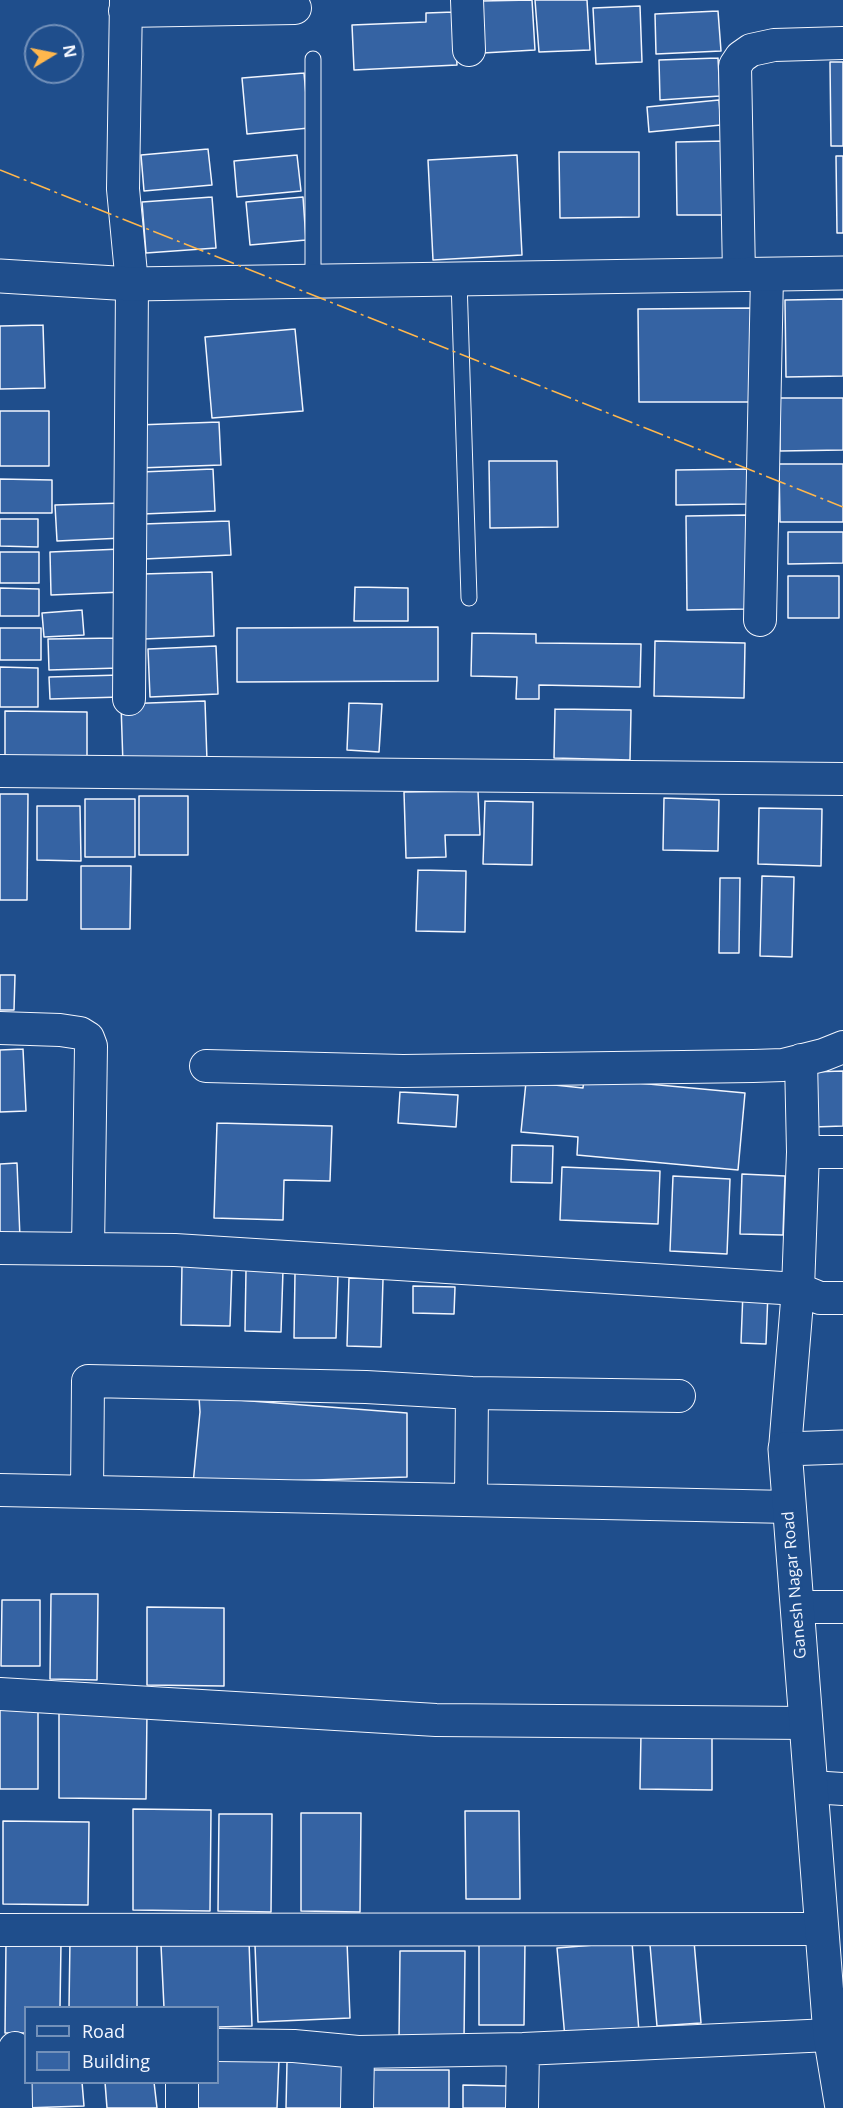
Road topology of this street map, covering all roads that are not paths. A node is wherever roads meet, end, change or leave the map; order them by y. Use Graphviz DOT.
graph roads {
  1 [pos="467,0"];
  2 [pos="125,6"];
  3 [pos="295,8"];
  4 [pos="843,43"];
  5 [pos="469,50"];
  6 [pos="313,59"];
  7 [pos="843,273"];
  8 [pos="753,275"];
  9 [pos="0,276"];
  10 [pos="459,280"];
  11 [pos="313,282"];
  12 [pos="132,284"];
  13 [pos="469,598"];
  14 [pos="760,620"];
  15 [pos="129,699"];
  16 [pos="0,771"];
  17 [pos="843,779"];
  18 [pos="0,1028"];
  19 [pos="843,1047"];
  20 [pos="801,1060"];
  21 [pos="206,1066"];
  22 [pos="803,1152"];
  23 [pos="843,1152"];
  24 [pos="0,1248"];
  25 [pos="88,1249"];
  26 [pos="798,1289"];
  27 [pos="843,1298"];
  28 [pos="472,1393"];
  29 [pos="679,1396"];
  30 [pos="843,1447"];
  31 [pos="785,1449"];
  32 [pos="0,1490"];
  33 [pos="87,1492"];
  34 [pos="471,1500"];
  35 [pos="789,1507"];
  36 [pos="797,1607"];
  37 [pos="843,1607"];
  38 [pos="0,1694"];
  39 [pos="806,1724"];
  40 [pos="811,1787"];
  41 [pos="843,1789"];
  42 [pos="822,1929"];
  43 [pos="0,1930"];
  44 [pos="830,2035"];
  45 [pos="219,2045"];
  46 [pos="14,2048"];
  47 [pos="522,2049"];
  48 [pos="358,2052"];
  49 [pos="182,2084"];
  50 [pos="842,2107"];
  51 [pos="15,2108"];
  52 [pos="182,2108"];
  53 [pos="357,2108"];
  54 [pos="522,2108"];
  1 -- 5 [label="street"];
  2 -- 3 [label="street"];
  2 -- 12 [label="street"];
  4 -- 8 [label="street"];
  6 -- 11 [label="lane"];
  7 -- 8 [label="street"];
  8 -- 10 [label="street"];
  8 -- 14 [label="street"];
  9 -- 12 [label="street"];
  10 -- 11 [label="street"];
  10 -- 13 [label="lane"];
  11 -- 12 [label="street"];
  12 -- 15 [label="street"];
  16 -- 17 [label="street"];
  18 -- 25 [label="street"];
  19 -- 20 [label="street"];
  20 -- 21 [label="street"];
  20 -- 22 [label="street, Ganesh Nagar Road"];
  22 -- 23 [label="street"];
  22 -- 26 [label="street, Ganesh Nagar Road"];
  24 -- 25 [label="street"];
  25 -- 26 [label="street"];
  26 -- 27 [label="street"];
  26 -- 31 [label="street, Ganesh Nagar Road"];
  28 -- 29 [label="street"];
  28 -- 33 [label="street"];
  28 -- 34 [label="street"];
  30 -- 31 [label="street"];
  31 -- 35 [label="street, Ganesh Nagar Road"];
  32 -- 33 [label="street"];
  33 -- 34 [label="street"];
  34 -- 35 [label="street"];
  35 -- 36 [label="street, Ganesh Nagar Road"];
  36 -- 37 [label="street"];
  36 -- 39 [label="street, Ganesh Nagar Road"];
  38 -- 39 [label="street"];
  39 -- 40 [label="street, Ganesh Nagar Road"];
  40 -- 41 [label="street"];
  40 -- 42 [label="street, Ganesh Nagar Road"];
  42 -- 43 [label="street"];
  42 -- 44 [label="street, Ganesh Nagar Road"];
  44 -- 47 [label="street"];
  44 -- 50 [label="street, Ganesh Nagar Road"];
  45 -- 48 [label="street"];
  46 -- 51 [label="street"];
  47 -- 48 [label="street"];
  47 -- 54 [label="street"];
  48 -- 53 [label="street"];
  49 -- 52 [label="street"];
}
